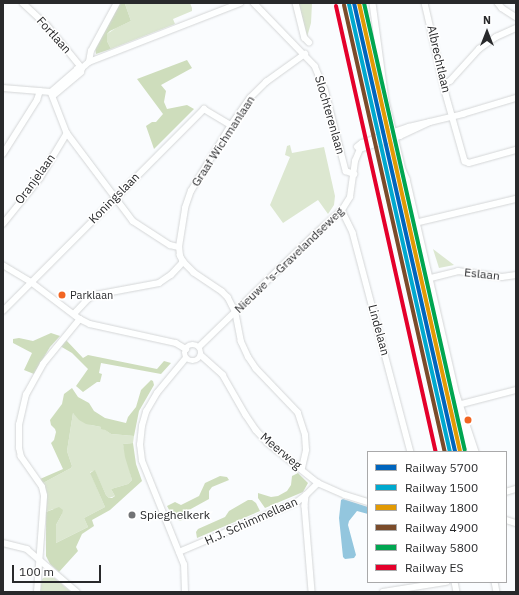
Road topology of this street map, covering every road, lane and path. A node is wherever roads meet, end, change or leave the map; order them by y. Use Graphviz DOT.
graph roads {
  1 [pos="23,3"];
  2 [pos="117,3"];
  3 [pos="240,3"];
  4 [pos="254,3"];
  5 [pos="296,3"];
  6 [pos="373,3"];
  7 [pos="425,3"];
  8 [pos="498,3"];
  9 [pos="516,17"];
  10 [pos="516,28"];
  11 [pos="309,42"];
  12 [pos="305,54"];
  13 [pos="90,62"];
  14 [pos="82,68"];
  15 [pos="444,84"];
  16 [pos="3,88"];
  17 [pos="40,91"];
  18 [pos="52,93"];
  19 [pos="516,98"];
  20 [pos="453,115"];
  21 [pos="231,125"];
  22 [pos="67,133"];
  23 [pos="395,135"];
  24 [pos="516,150"];
  25 [pos="3,154"];
  26 [pos="354,174"];
  27 [pos="114,198"];
  28 [pos="516,199"];
  29 [pos="342,210"];
  30 [pos="415,223"];
  31 [pos="3,224"];
  32 [pos="180,247"];
  33 [pos="183,262"];
  34 [pos="3,265"];
  35 [pos="516,275"];
  36 [pos="427,279"];
  37 [pos="31,282"];
  38 [pos="3,311"];
  39 [pos="235,312"];
  40 [pos="74,314"];
  41 [pos="80,319"];
  42 [pos="199,347"];
  43 [pos="186,349"];
  44 [pos="201,355"];
  45 [pos="186,358"];
  46 [pos="516,390"];
  47 [pos="457,406"];
  48 [pos="411,451"];
  49 [pos="472,451"];
  50 [pos="476,451"];
  51 [pos="302,468"];
  52 [pos="318,483"];
  53 [pos="306,495"];
  54 [pos="367,502"];
  55 [pos="3,542"];
  56 [pos="179,552"];
  57 [pos="40,560"];
  58 [pos="440,583"];
  59 [pos="37,592"];
  60 [pos="77,592"];
  61 [pos="185,592"];
  62 [pos="312,592"];
  63 [pos="383,592"];
  1 -- 14 [label="street, Fortlaan"];
  2 -- 13 [label="street"];
  3 -- 13 [label="street"];
  4 -- 12 [label="street, Slochterenlaan"];
  5 -- 11 [label="street"];
  6 -- 23 [label="street"];
  7 -- 15 [label="street, Albrechtlaan"];
  8 -- 9 [label="street"];
  10 -- 15 [label="street"];
  12 -- 21 [label="street, Graaf Wichmanlaan"];
  12 -- 26 [label="street, Slochterenlaan"];
  13 -- 14 [label="street"];
  14 -- 18 [label="street"];
  15 -- 20 [label="street, Albrechtlaan"];
  16 -- 17 [label="street"];
  17 -- 18 [label="street"];
  17 -- 25 [label="street"];
  18 -- 22 [label="street"];
  19 -- 20 [label="street"];
  20 -- 23 [label="street"];
  20 -- 24 [label="street, Albrechtlaan"];
  21 -- 27 [label="street, Koningslaan"];
  21 -- 32 [label="street, Graaf Wichmanlaan"];
  22 -- 27 [label="street"];
  22 -- 31 [label="street, Oranjelaan"];
  23 -- 26 [label="street, Nieuwe 's-Gravelandseweg"];
  23 -- 30 [label="street"];
  26 -- 29 [label="street, Nieuwe 's-Gravelandseweg"];
  27 -- 32 [label="street"];
  27 -- 37 [label="street, Koningslaan"];
  28 -- 30 [label="street"];
  29 -- 39 [label="street, Nieuwe 's-Gravelandseweg"];
  29 -- 48 [label="street, Lindelaan"];
  30 -- 36 [label="street"];
  32 -- 33 [label="street, Graaf Wichmanlaan"];
  33 -- 39 [label="street"];
  33 -- 40 [label="street"];
  34 -- 37 [label="street"];
  35 -- 36 [label="street, Eslaan"];
  36 -- 47 [label="street"];
  37 -- 38 [label="street, Koningslaan"];
  37 -- 40 [label="street"];
  39 -- 42 [label="street, Nieuwe 's-Gravelandseweg"];
  39 -- 51 [label="street"];
  40 -- 41 [label="street"];
  41 -- 43 [label="street"];
  41 -- 57 [label="street"];
  42 -- 43 [label="street"];
  42 -- 44 [label="street"];
  43 -- 45 [label="street"];
  44 -- 45 [label="street"];
  44 -- 51 [label="street, Meerweg"];
  45 -- 56 [label="street"];
  46 -- 47 [label="street"];
  47 -- 49 [label="street"];
  47 -- 50 [label="street"];
  51 -- 52 [label="street, Meerweg"];
  52 -- 53 [label="street, H.J. Schimmellaan"];
  52 -- 54 [label="street, Meerweg"];
  53 -- 56 [label="street, H.J. Schimmellaan"];
  53 -- 62 [label="street"];
  55 -- 57 [label="street"];
  56 -- 61 [label="street"];
  57 -- 59 [label="street"];
  57 -- 60 [label="street"];
  58 -- 63 [label="street"];
}
